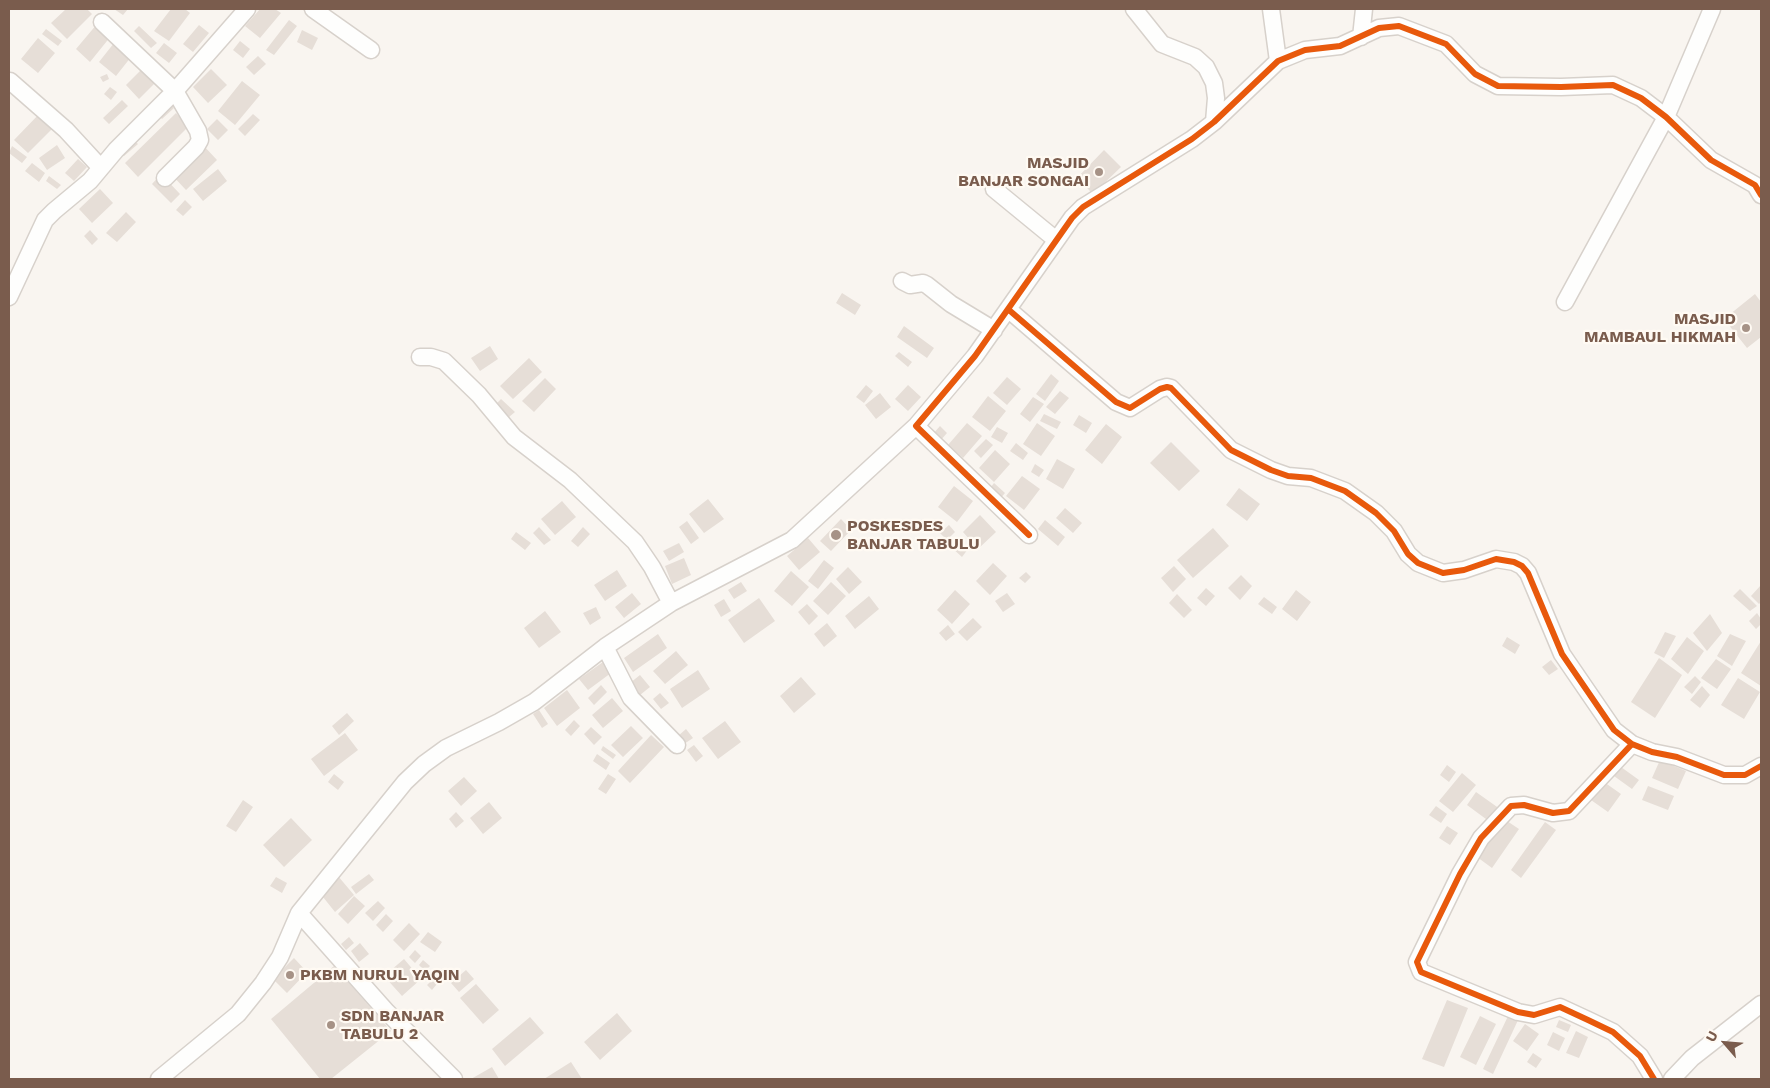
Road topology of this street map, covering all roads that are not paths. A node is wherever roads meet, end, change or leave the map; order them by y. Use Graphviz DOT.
graph roads {
  1 [pos="313,9"];
  2 [pos="1134,9"];
  3 [pos="1271,9"];
  4 [pos="1364,9"];
  5 [pos="1712,9"];
  6 [pos="243,10"];
  7 [pos="102,22"];
  8 [pos="1361,37"];
  9 [pos="371,50"];
  10 [pos="1278,62"];
  11 [pos="10,81"];
  12 [pos="175,91"];
  13 [pos="1666,117"];
  14 [pos="1214,122"];
  15 [pos="101,168"];
  16 [pos="164,178"];
  17 [pos="1759,186"];
  18 [pos="994,188"];
  19 [pos="1055,239"];
  20 [pos="902,281"];
  21 [pos="9,297"];
  22 [pos="1565,302"];
  23 [pos="1009,310"];
  24 [pos="994,330"];
  25 [pos="420,357"];
  26 [pos="916,426"];
  27 [pos="1029,535"];
  28 [pos="671,602"];
  29 [pos="605,647"];
  30 [pos="1632,744"];
  31 [pos="677,745"];
  32 [pos="1761,766"];
  33 [pos="299,913"];
  34 [pos="1761,1004"];
  35 [pos="445,1076"];
  36 [pos="159,1079"];
  37 [pos="1654,1079"];
  38 [pos="1672,1079"];
  1 -- 9 [label="street"];
  2 -- 14 [label="street"];
  3 -- 10 [label="street"];
  4 -- 8 [label="street"];
  5 -- 13 [label="street"];
  6 -- 12 [label="street"];
  7 -- 12 [label="street"];
  8 -- 10 [label="street"];
  8 -- 13 [label="street"];
  10 -- 14 [label="street"];
  11 -- 15 [label="street"];
  12 -- 15 [label="street"];
  12 -- 16 [label="street"];
  13 -- 17 [label="street"];
  13 -- 22 [label="street"];
  14 -- 19 [label="street"];
  15 -- 21 [label="street"];
  18 -- 19 [label="street"];
  19 -- 23 [label="street"];
  20 -- 24 [label="street"];
  23 -- 24 [label="street"];
  23 -- 30 [label="street"];
  24 -- 26 [label="street"];
  25 -- 28 [label="street"];
  26 -- 27 [label="street"];
  26 -- 28 [label="street"];
  28 -- 29 [label="street"];
  29 -- 31 [label="street"];
  29 -- 33 [label="street"];
  30 -- 32 [label="street"];
  30 -- 37 [label="street"];
  33 -- 35 [label="street"];
  33 -- 36 [label="street"];
  34 -- 38 [label="street"];
}
